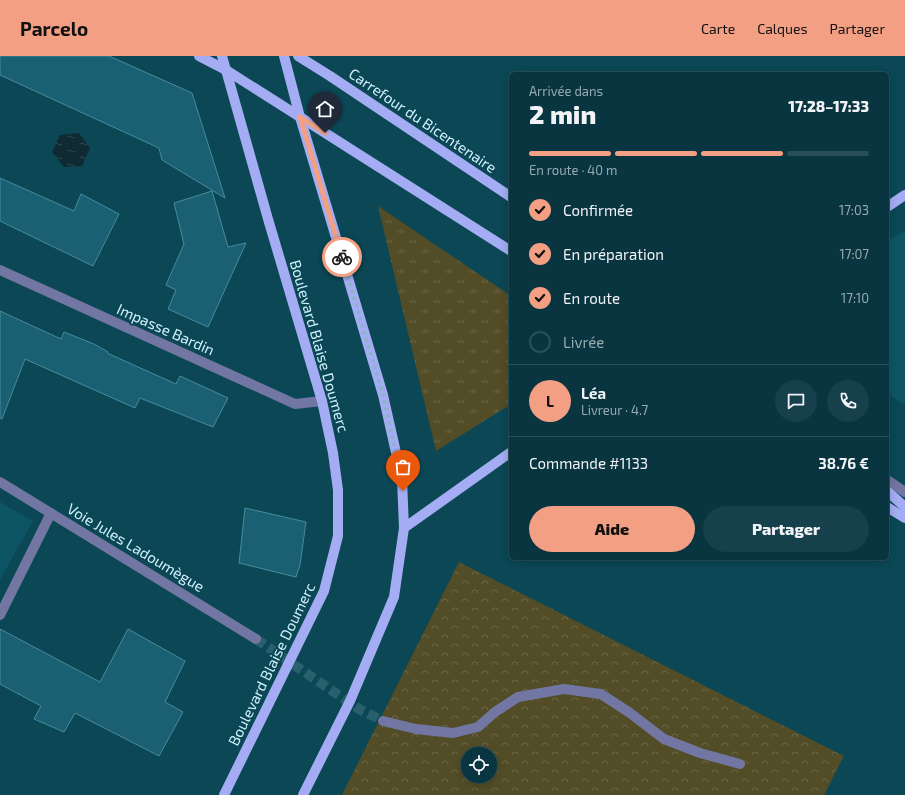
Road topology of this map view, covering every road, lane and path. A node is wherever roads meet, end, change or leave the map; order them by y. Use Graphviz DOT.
graph roads {
  1 [pos="199,56"];
  2 [pos="222,56"];
  3 [pos="284,56"];
  4 [pos="298,56"];
  5 [pos="226,70"];
  6 [pos="300,117"];
  7 [pos="509,195"];
  8 [pos="905,195"];
  9 [pos="889,206"];
  10 [pos="509,251"];
  11 [pos="0,270"];
  12 [pos="322,401"];
  13 [pos="509,453"];
  14 [pos="889,481"];
  15 [pos="0,482"];
  16 [pos="905,492"];
  17 [pos="889,493"];
  18 [pos="905,507"];
  19 [pos="889,508"];
  20 [pos="51,513"];
  21 [pos="905,518"];
  22 [pos="404,528"];
  23 [pos="0,615"];
  24 [pos="256,639"];
  25 [pos="383,721"];
  26 [pos="740,764"];
  27 [pos="224,795"];
  28 [pos="303,795"];
  1 -- 5 [label="main road"];
  2 -- 5 [label="main road, Boulevard Blaise Doumerc"];
  3 -- 6 [label="main road"];
  4 -- 7 [label="main road, Carrefour du Bicentenaire"];
  5 -- 6 [label="main road"];
  5 -- 12 [label="main road, Boulevard Blaise Doumerc"];
  6 -- 10 [label="main road"];
  6 -- 22 [label="main road"];
  8 -- 9 [label="main road"];
  11 -- 12 [label="street, Impasse Bardin"];
  12 -- 27 [label="main road, Boulevard Blaise Doumerc"];
  13 -- 22 [label="main road"];
  14 -- 16 [label="street"];
  15 -- 20 [label="street, Voie Jules Ladoumègue"];
  17 -- 18 [label="main road"];
  19 -- 21 [label="main road"];
  20 -- 23 [label="street"];
  20 -- 24 [label="street, Voie Jules Ladoumègue"];
  22 -- 28 [label="main road"];
  25 -- 26 [label="street"];
}
